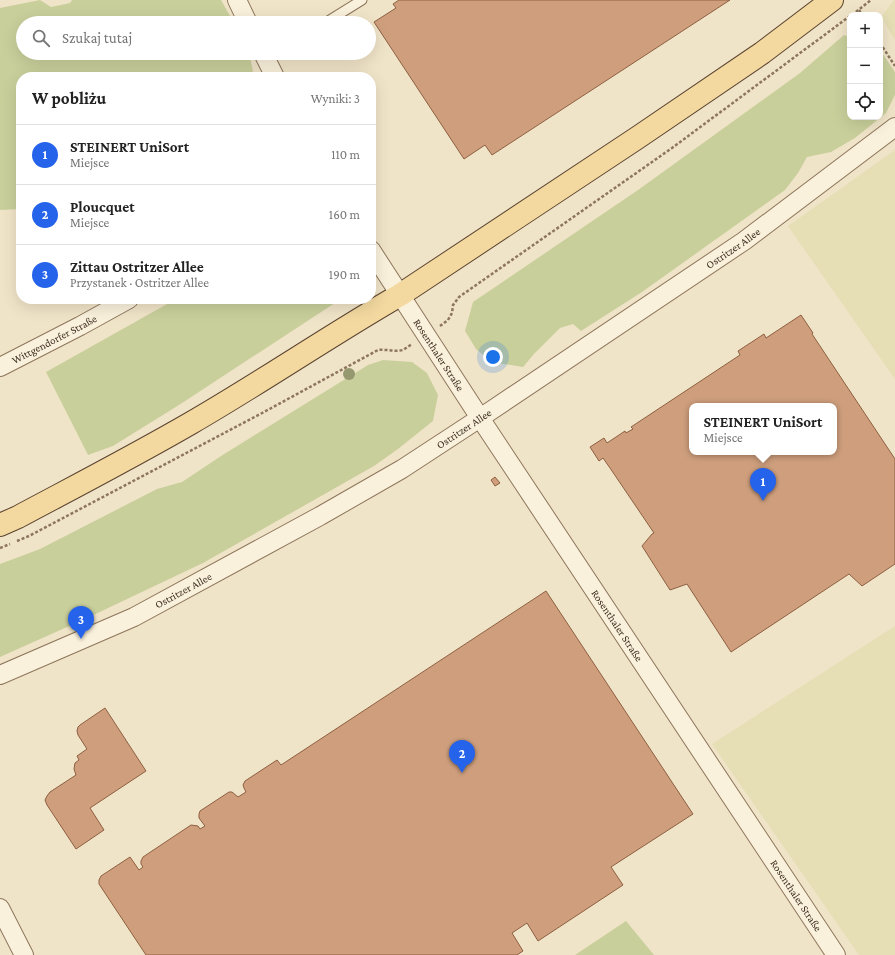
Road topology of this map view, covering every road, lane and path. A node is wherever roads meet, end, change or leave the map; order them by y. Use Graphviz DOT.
graph roads {
  1 [pos="237,0"];
  2 [pos="362,0"];
  3 [pos="832,0"];
  4 [pos="871,0"];
  5 [pos="858,10"];
  6 [pos="856,12"];
  7 [pos="245,16"];
  8 [pos="336,16"];
  9 [pos="847,19"];
  10 [pos="883,48"];
  11 [pos="266,60"];
  12 [pos="895,66"];
  13 [pos="272,72"];
  14 [pos="895,127"];
  15 [pos="376,258"];
  16 [pos="400,295"];
  17 [pos="120,304"];
  18 [pos="427,335"];
  19 [pos="0,367"];
  20 [pos="480,418"];
  21 [pos="0,525"];
  22 [pos="0,548"];
  23 [pos="0,674"];
  24 [pos="0,908"];
  25 [pos="24,955"];
  26 [pos="836,955"];
  1 -- 7 [label="street"];
  2 -- 8 [label="lane"];
  3 -- 16 [label="main road"];
  4 -- 5 [label="path"];
  5 -- 6 [label="path"];
  9 -- 18 [label="path"];
  10 -- 12 [label="path"];
  11 -- 13 [label="street"];
  14 -- 20 [label="street, Ostritzer Allee"];
  15 -- 16 [label="street, Rosenthaler Straße"];
  16 -- 18 [label="street, Rosenthaler Straße"];
  16 -- 21 [label="main road"];
  17 -- 19 [label="street, Wittgendorfer Straße"];
  18 -- 20 [label="street, Rosenthaler Straße"];
  18 -- 22 [label="path"];
  20 -- 23 [label="street, Ostritzer Allee"];
  20 -- 26 [label="street, Rosenthaler Straße"];
  24 -- 25 [label="street"];
}
